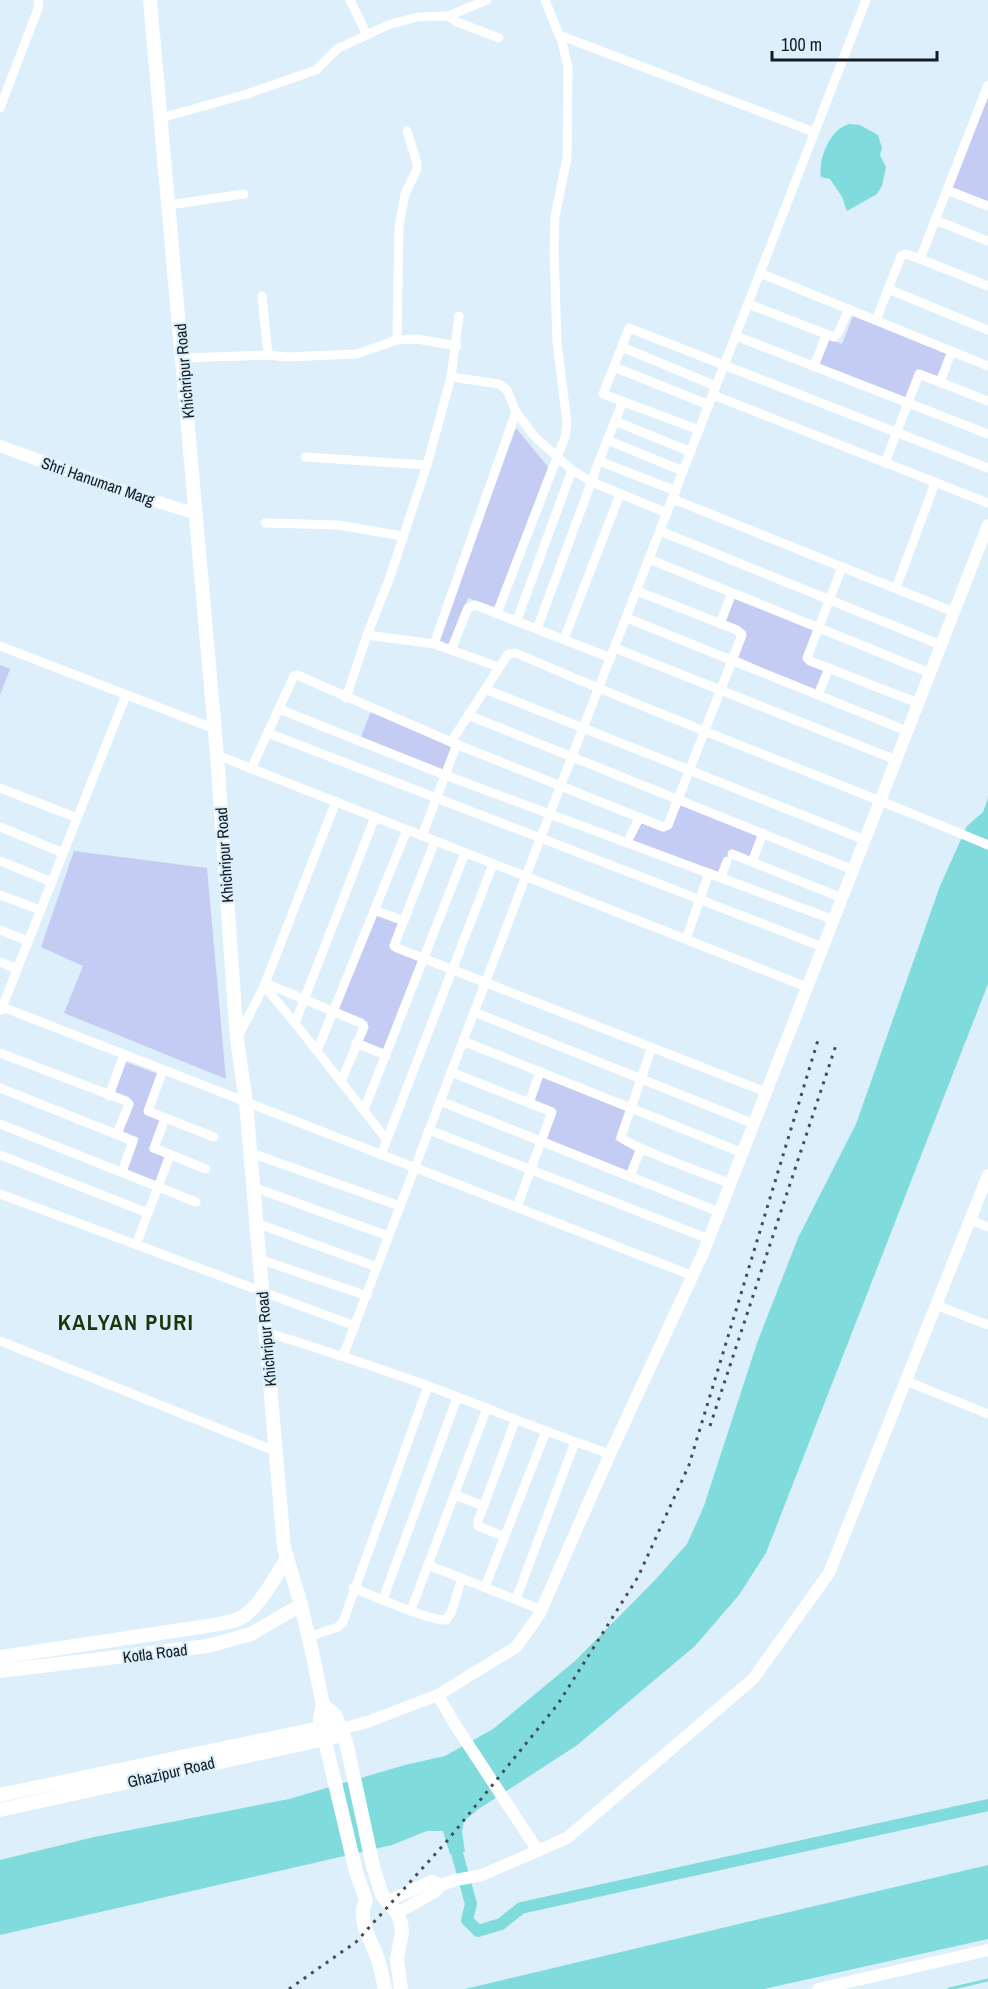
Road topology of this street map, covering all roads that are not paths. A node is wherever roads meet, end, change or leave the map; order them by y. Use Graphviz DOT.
graph roads {
  1 [pos="38,0"];
  2 [pos="350,0"];
  3 [pos="487,0"];
  4 [pos="545,0"];
  5 [pos="866,0"];
  6 [pos="154,2"];
  7 [pos="448,16"];
  8 [pos="368,35"];
  9 [pos="559,35"];
  10 [pos="499,38"];
  11 [pos="988,85"];
  12 [pos="1,104"];
  13 [pos="161,118"];
  14 [pos="407,130"];
  15 [pos="814,132"];
  16 [pos="947,190"];
  17 [pos="244,194"];
  18 [pos="169,205"];
  19 [pos="988,206"];
  20 [pos="935,220"];
  21 [pos="988,241"];
  22 [pos="920,259"];
  23 [pos="760,273"];
  24 [pos="988,286"];
  25 [pos="888,289"];
  26 [pos="262,296"];
  27 [pos="748,304"];
  28 [pos="849,309"];
  29 [pos="459,316"];
  30 [pos="876,320"];
  31 [pos="988,330"];
  32 [pos="736,336"];
  33 [pos="826,336"];
  34 [pos="397,340"];
  35 [pos="457,346"];
  36 [pos="622,347"];
  37 [pos="952,351"];
  38 [pos="268,355"];
  39 [pos="183,358"];
  40 [pos="725,364"];
  41 [pos="814,366"];
  42 [pos="988,366"];
  43 [pos="614,367"];
  44 [pos="451,377"];
  45 [pos="940,382"];
  46 [pos="714,391"];
  47 [pos="624,401"];
  48 [pos="988,401"];
  49 [pos="908,403"];
  50 [pos="709,405"];
  51 [pos="516,412"];
  52 [pos="615,422"];
  53 [pos="699,430"];
  54 [pos="897,432"];
  55 [pos="988,434"];
  56 [pos="608,440"];
  57 [pos="0,446"];
  58 [pos="691,452"];
  59 [pos="305,457"];
  60 [pos="557,458"];
  61 [pos="599,461"];
  62 [pos="885,463"];
  63 [pos="427,465"];
  64 [pos="988,468"];
  65 [pos="572,470"];
  66 [pos="683,471"];
  67 [pos="592,482"];
  68 [pos="935,483"];
  69 [pos="620,494"];
  70 [pos="674,495"];
  71 [pos="988,503"];
  72 [pos="667,513"];
  73 [pos="197,514"];
  74 [pos="265,523"];
  75 [pos="988,525"];
  76 [pos="660,531"];
  77 [pos="402,536"];
  78 [pos="649,560"];
  79 [pos="842,567"];
  80 [pos="896,588"];
  81 [pos="637,591"];
  82 [pos="732,593"];
  83 [pos="830,600"];
  84 [pos="954,612"];
  85 [pos="497,613"];
  86 [pos="627,618"];
  87 [pos="517,620"];
  88 [pos="720,624"];
  89 [pos="819,628"];
  90 [pos="537,629"];
  91 [pos="367,635"];
  92 [pos="564,639"];
  93 [pos="434,644"];
  94 [pos="941,645"];
  95 [pos="0,646"];
  96 [pos="615,648"];
  97 [pos="451,650"];
  98 [pos="611,658"];
  99 [pos="731,660"];
  100 [pos="498,667"];
  101 [pos="829,668"];
  102 [pos="930,673"];
  103 [pos="485,688"];
  104 [pos="599,689"];
  105 [pos="720,690"];
  106 [pos="126,695"];
  107 [pos="818,695"];
  108 [pos="346,698"];
  109 [pos="918,703"];
  110 [pos="279,709"];
  111 [pos="468,715"];
  112 [pos="584,728"];
  113 [pos="215,729"];
  114 [pos="704,731"];
  115 [pos="907,731"];
  116 [pos="268,733"];
  117 [pos="454,743"];
  118 [pos="217,755"];
  119 [pos="573,757"];
  120 [pos="896,760"];
  121 [pos="251,768"];
  122 [pos="689,770"];
  123 [pos="445,775"];
  124 [pos="561,786"];
  125 [pos="0,789"];
  126 [pos="436,798"];
  127 [pos="677,799"];
  128 [pos="880,800"];
  129 [pos="336,801"];
  130 [pos="550,813"];
  131 [pos="375,817"];
  132 [pos="640,817"];
  133 [pos="77,819"];
  134 [pos="0,827"];
  135 [pos="407,830"];
  136 [pos="763,834"];
  137 [pos="422,836"];
  138 [pos="630,836"];
  139 [pos="541,839"];
  140 [pos="865,840"];
  141 [pos="435,841"];
  142 [pos="988,845"];
  143 [pos="63,853"];
  144 [pos="465,853"];
  145 [pos="0,861"];
  146 [pos="752,862"];
  147 [pos="493,864"];
  148 [pos="853,870"];
  149 [pos="709,873"];
  150 [pos="526,877"];
  151 [pos="721,877"];
  152 [pos="52,882"];
  153 [pos="0,895"];
  154 [pos="842,898"];
  155 [pos="699,900"];
  156 [pos="40,910"];
  157 [pos="374,910"];
  158 [pos="834,920"];
  159 [pos="404,921"];
  160 [pos="0,930"];
  161 [pos="686,939"];
  162 [pos="28,941"];
  163 [pos="823,947"];
  164 [pos="424,958"];
  165 [pos="0,962"];
  166 [pos="17,969"];
  167 [pos="453,969"];
  168 [pos="486,982"];
  169 [pos="265,985"];
  170 [pos="807,987"];
  171 [pos="304,1000"];
  172 [pos="1,1008"];
  173 [pos="333,1012"];
  174 [pos="474,1012"];
  175 [pos="295,1023"];
  176 [pos="237,1040"];
  177 [pos="463,1041"];
  178 [pos="356,1044"];
  179 [pos="652,1047"];
  180 [pos="317,1051"];
  181 [pos="0,1053"];
  182 [pos="124,1054"];
  183 [pos="386,1055"];
  184 [pos="163,1070"];
  185 [pos="451,1072"];
  186 [pos="540,1072"];
  187 [pos="642,1080"];
  188 [pos="342,1082"];
  189 [pos="0,1088"];
  190 [pos="766,1092"];
  191 [pos="109,1096"];
  192 [pos="440,1101"];
  193 [pos="246,1102"];
  194 [pos="528,1103"];
  195 [pos="631,1108"];
  196 [pos="364,1110"];
  197 [pos="165,1118"];
  198 [pos="0,1124"];
  199 [pos="754,1124"];
  200 [pos="429,1130"];
  201 [pos="117,1134"];
  202 [pos="214,1137"];
  203 [pos="387,1140"];
  204 [pos="542,1141"];
  205 [pos="641,1148"];
  206 [pos="251,1153"];
  207 [pos="743,1153"];
  208 [pos="0,1155"];
  209 [pos="170,1155"];
  210 [pos="381,1155"];
  211 [pos="414,1167"];
  212 [pos="206,1169"];
  213 [pos="531,1170"];
  214 [pos="122,1172"];
  215 [pos="988,1175"];
  216 [pos="630,1176"];
  217 [pos="731,1184"];
  218 [pos="158,1186"];
  219 [pos="253,1186"];
  220 [pos="0,1194"];
  221 [pos="196,1202"];
  222 [pos="399,1206"];
  223 [pos="517,1207"];
  224 [pos="719,1212"];
  225 [pos="148,1213"];
  226 [pos="970,1220"];
  227 [pos="256,1223"];
  228 [pos="988,1227"];
  229 [pos="388,1236"];
  230 [pos="709,1239"];
  231 [pos="136,1245"];
  232 [pos="259,1259"];
  233 [pos="377,1267"];
  234 [pos="693,1276"];
  235 [pos="262,1292"];
  236 [pos="367,1296"];
  237 [pos="936,1305"];
  238 [pos="988,1324"];
  239 [pos="355,1326"];
  240 [pos="266,1332"];
  241 [pos="0,1341"];
  242 [pos="343,1356"];
  243 [pos="906,1381"];
  244 [pos="428,1386"];
  245 [pos="457,1398"];
  246 [pos="486,1408"];
  247 [pos="988,1414"];
  248 [pos="515,1421"];
  249 [pos="546,1431"];
  250 [pos="575,1442"];
  251 [pos="275,1451"];
  252 [pos="610,1454"];
  253 [pos="455,1495"];
  254 [pos="484,1506"];
  255 [pos="505,1537"];
  256 [pos="288,1558"];
  257 [pos="428,1564"];
  258 [pos="462,1578"];
  259 [pos="485,1587"];
  260 [pos="353,1588"];
  261 [pos="383,1599"];
  262 [pos="516,1599"];
  263 [pos="301,1605"];
  264 [pos="411,1610"];
  265 [pos="542,1610"];
  266 [pos="245,1616"];
  267 [pos="251,1634"];
  268 [pos="308,1637"];
  269 [pos="0,1656"];
  270 [pos="0,1671"];
  271 [pos="438,1695"];
  272 [pos="323,1705"];
  273 [pos="343,1734"];
  274 [pos="325,1740"];
  275 [pos="0,1795"];
  276 [pos="0,1810"];
  277 [pos="538,1851"];
  278 [pos="441,1885"];
  279 [pos="385,1898"];
  280 [pos="366,1900"];
  281 [pos="397,1913"];
  282 [pos="373,1947"];
  283 [pos="399,1948"];
  284 [pos="988,1950"];
  285 [pos="385,1989"];
  286 [pos="401,1989"];
  287 [pos="818,1989"];
  1 -- 12 [label="street"];
  2 -- 8 [label="street"];
  3 -- 7 [label="street"];
  4 -- 9 [label="street"];
  5 -- 15 [label="street"];
  6 -- 13 [label="main road, Khichripur Road"];
  7 -- 8 [label="street"];
  7 -- 10 [label="street"];
  8 -- 13 [label="street"];
  9 -- 15 [label="street"];
  9 -- 60 [label="street"];
  11 -- 16 [label="street"];
  13 -- 18 [label="main road, Khichripur Road"];
  14 -- 34 [label="street"];
  15 -- 23 [label="street"];
  16 -- 19 [label="street"];
  16 -- 20 [label="street"];
  17 -- 18 [label="street"];
  18 -- 39 [label="main road, Khichripur Road"];
  20 -- 21 [label="street"];
  20 -- 22 [label="street"];
  22 -- 24 [label="street"];
  22 -- 25 [label="street"];
  23 -- 27 [label="street"];
  23 -- 28 [label="street"];
  25 -- 30 [label="street"];
  25 -- 31 [label="street"];
  26 -- 38 [label="street"];
  27 -- 32 [label="street"];
  27 -- 33 [label="street"];
  28 -- 30 [label="street"];
  28 -- 33 [label="street"];
  29 -- 35 [label="street"];
  30 -- 37 [label="street"];
  32 -- 40 [label="street"];
  32 -- 41 [label="street"];
  33 -- 41 [label="street"];
  34 -- 35 [label="street"];
  34 -- 38 [label="street"];
  35 -- 44 [label="street"];
  36 -- 40 [label="street"];
  36 -- 43 [label="street"];
  36 -- 46 [label="street"];
  37 -- 42 [label="street"];
  37 -- 45 [label="street"];
  38 -- 39 [label="street"];
  39 -- 73 [label="main road, Khichripur Road"];
  40 -- 46 [label="street"];
  40 -- 54 [label="street"];
  41 -- 49 [label="street"];
  43 -- 47 [label="street"];
  43 -- 50 [label="street"];
  44 -- 51 [label="street"];
  44 -- 63 [label="street"];
  45 -- 48 [label="street"];
  45 -- 49 [label="street"];
  46 -- 50 [label="street"];
  46 -- 62 [label="street"];
  47 -- 52 [label="street"];
  47 -- 53 [label="street"];
  49 -- 54 [label="street"];
  49 -- 55 [label="street"];
  50 -- 53 [label="street"];
  51 -- 60 [label="street"];
  51 -- 93 [label="street"];
  52 -- 56 [label="street"];
  52 -- 58 [label="street"];
  53 -- 58 [label="street"];
  54 -- 62 [label="street"];
  54 -- 64 [label="street"];
  56 -- 61 [label="street"];
  56 -- 66 [label="street"];
  57 -- 73 [label="street, Shri Hanuman Marg"];
  58 -- 66 [label="street"];
  59 -- 63 [label="street"];
  60 -- 65 [label="street"];
  60 -- 85 [label="street"];
  61 -- 67 [label="street"];
  61 -- 70 [label="street"];
  62 -- 68 [label="street"];
  63 -- 77 [label="street"];
  65 -- 67 [label="street"];
  65 -- 87 [label="street"];
  66 -- 70 [label="street"];
  67 -- 69 [label="street"];
  67 -- 90 [label="street"];
  68 -- 71 [label="street"];
  68 -- 80 [label="street"];
  69 -- 72 [label="street"];
  69 -- 92 [label="street"];
  70 -- 72 [label="street"];
  70 -- 79 [label="street"];
  72 -- 76 [label="street"];
  73 -- 113 [label="main road, Khichripur Road"];
  74 -- 77 [label="street"];
  75 -- 84 [label="street"];
  76 -- 78 [label="street"];
  76 -- 83 [label="street"];
  77 -- 91 [label="street"];
  78 -- 81 [label="street"];
  78 -- 82 [label="street"];
  79 -- 80 [label="street"];
  79 -- 83 [label="street"];
  80 -- 84 [label="street"];
  81 -- 86 [label="street"];
  81 -- 88 [label="street"];
  82 -- 88 [label="street"];
  82 -- 89 [label="street"];
  83 -- 89 [label="street"];
  83 -- 94 [label="street"];
  84 -- 94 [label="street"];
  85 -- 87 [label="street"];
  85 -- 97 [label="street"];
  86 -- 96 [label="street"];
  86 -- 99 [label="street"];
  87 -- 90 [label="street"];
  88 -- 99 [label="street"];
  89 -- 101 [label="street"];
  89 -- 102 [label="street"];
  90 -- 92 [label="street"];
  91 -- 93 [label="street"];
  91 -- 108 [label="street"];
  92 -- 98 [label="street"];
  93 -- 97 [label="street"];
  94 -- 102 [label="street"];
  95 -- 106 [label="street"];
  96 -- 98 [label="street"];
  96 -- 105 [label="street"];
  97 -- 100 [label="street"];
  98 -- 104 [label="street"];
  99 -- 105 [label="street"];
  99 -- 107 [label="street"];
  100 -- 103 [label="street"];
  100 -- 104 [label="street"];
  101 -- 107 [label="street"];
  101 -- 109 [label="street"];
  102 -- 109 [label="street"];
  103 -- 111 [label="street"];
  103 -- 112 [label="street"];
  104 -- 112 [label="street"];
  104 -- 114 [label="street"];
  105 -- 114 [label="street"];
  105 -- 120 [label="street"];
  106 -- 113 [label="street"];
  106 -- 133 [label="street"];
  107 -- 115 [label="street"];
  108 -- 110 [label="street"];
  108 -- 117 [label="street"];
  109 -- 115 [label="street"];
  110 -- 116 [label="street"];
  110 -- 123 [label="street"];
  111 -- 117 [label="street"];
  111 -- 119 [label="street"];
  112 -- 119 [label="street"];
  112 -- 122 [label="street"];
  113 -- 118 [label="main road, Khichripur Road"];
  114 -- 122 [label="street"];
  114 -- 128 [label="street"];
  115 -- 120 [label="street"];
  116 -- 121 [label="street"];
  116 -- 126 [label="street"];
  117 -- 123 [label="street"];
  117 -- 124 [label="street"];
  118 -- 121 [label="street"];
  118 -- 176 [label="main road, Khichripur Road"];
  119 -- 124 [label="street"];
  119 -- 127 [label="street"];
  120 -- 128 [label="street"];
  121 -- 129 [label="street"];
  122 -- 127 [label="street"];
  122 -- 140 [label="street"];
  123 -- 126 [label="street"];
  123 -- 130 [label="street"];
  124 -- 130 [label="street"];
  124 -- 132 [label="street"];
  125 -- 133 [label="street"];
  126 -- 137 [label="street"];
  126 -- 139 [label="street"];
  127 -- 132 [label="street"];
  127 -- 136 [label="street"];
  128 -- 140 [label="street"];
  128 -- 142 [label="street"];
  129 -- 131 [label="street"];
  129 -- 169 [label="street"];
  130 -- 139 [label="street"];
  130 -- 149 [label="street"];
  131 -- 135 [label="street"];
  131 -- 171 [label="street"];
  132 -- 138 [label="street"];
  133 -- 143 [label="street"];
  134 -- 143 [label="street"];
  135 -- 137 [label="street"];
  135 -- 157 [label="street"];
  136 -- 146 [label="street"];
  136 -- 148 [label="street"];
  137 -- 141 [label="street"];
  139 -- 150 [label="street"];
  139 -- 155 [label="street"];
  140 -- 148 [label="street"];
  141 -- 144 [label="street"];
  141 -- 159 [label="street"];
  143 -- 152 [label="street"];
  144 -- 147 [label="street"];
  144 -- 164 [label="street"];
  145 -- 152 [label="street"];
  146 -- 151 [label="street"];
  146 -- 154 [label="street"];
  147 -- 150 [label="street"];
  147 -- 167 [label="street"];
  148 -- 154 [label="street"];
  149 -- 151 [label="street"];
  149 -- 155 [label="street"];
  150 -- 161 [label="street"];
  150 -- 168 [label="street"];
  151 -- 158 [label="street"];
  152 -- 156 [label="street"];
  153 -- 156 [label="street"];
  154 -- 158 [label="street"];
  155 -- 161 [label="street"];
  155 -- 163 [label="street"];
  156 -- 162 [label="street"];
  157 -- 159 [label="street"];
  157 -- 173 [label="street"];
  158 -- 163 [label="street"];
  159 -- 164 [label="street"];
  160 -- 162 [label="street"];
  161 -- 170 [label="street"];
  162 -- 166 [label="street"];
  163 -- 170 [label="street"];
  164 -- 167 [label="street"];
  164 -- 183 [label="street"];
  165 -- 166 [label="street"];
  166 -- 172 [label="street"];
  167 -- 168 [label="street"];
  167 -- 203 [label="street"];
  168 -- 174 [label="street"];
  168 -- 179 [label="street"];
  169 -- 171 [label="street"];
  169 -- 175 [label="street"];
  169 -- 176 [label="street"];
  170 -- 190 [label="street"];
  171 -- 173 [label="street"];
  171 -- 175 [label="street"];
  172 -- 182 [label="street"];
  173 -- 178 [label="street"];
  173 -- 180 [label="street"];
  174 -- 177 [label="street"];
  174 -- 187 [label="street"];
  175 -- 180 [label="street"];
  176 -- 193 [label="main road, Khichripur Road"];
  177 -- 185 [label="street"];
  177 -- 186 [label="street"];
  178 -- 183 [label="street"];
  178 -- 188 [label="street"];
  179 -- 187 [label="street"];
  179 -- 190 [label="street"];
  180 -- 188 [label="street"];
  181 -- 191 [label="street"];
  182 -- 184 [label="street"];
  182 -- 191 [label="street"];
  183 -- 196 [label="street"];
  184 -- 193 [label="street"];
  184 -- 197 [label="street"];
  185 -- 192 [label="street"];
  185 -- 194 [label="street"];
  186 -- 194 [label="street"];
  186 -- 195 [label="street"];
  187 -- 195 [label="street"];
  187 -- 199 [label="street"];
  188 -- 196 [label="street"];
  189 -- 201 [label="street"];
  190 -- 199 [label="street"];
  191 -- 201 [label="street"];
  192 -- 200 [label="street"];
  192 -- 204 [label="street"];
  193 -- 206 [label="main road, Khichripur Road"];
  193 -- 210 [label="street"];
  194 -- 204 [label="street"];
  195 -- 205 [label="street"];
  195 -- 207 [label="street"];
  196 -- 203 [label="street"];
  197 -- 202 [label="street"];
  197 -- 209 [label="street"];
  198 -- 214 [label="street"];
  199 -- 207 [label="street"];
  200 -- 211 [label="street"];
  200 -- 213 [label="street"];
  201 -- 214 [label="street"];
  203 -- 210 [label="street"];
  204 -- 213 [label="street"];
  204 -- 216 [label="street"];
  205 -- 216 [label="street"];
  205 -- 217 [label="street"];
  206 -- 219 [label="main road, Khichripur Road"];
  206 -- 222 [label="street"];
  207 -- 217 [label="street"];
  208 -- 225 [label="street"];
  209 -- 212 [label="street"];
  209 -- 218 [label="street"];
  210 -- 211 [label="street"];
  211 -- 222 [label="street"];
  211 -- 223 [label="street"];
  213 -- 223 [label="street"];
  213 -- 230 [label="street"];
  214 -- 218 [label="street"];
  215 -- 226 [label="street"];
  216 -- 224 [label="street"];
  217 -- 224 [label="street"];
  218 -- 221 [label="street"];
  218 -- 225 [label="street"];
  219 -- 227 [label="main road, Khichripur Road"];
  219 -- 229 [label="street"];
  220 -- 231 [label="street"];
  222 -- 229 [label="street"];
  223 -- 234 [label="street"];
  224 -- 230 [label="street"];
  225 -- 231 [label="street"];
  226 -- 228 [label="street"];
  226 -- 237 [label="street"];
  227 -- 232 [label="main road, Khichripur Road"];
  227 -- 233 [label="street"];
  229 -- 233 [label="street"];
  230 -- 234 [label="street"];
  231 -- 235 [label="street"];
  232 -- 235 [label="main road, Khichripur Road"];
  232 -- 236 [label="street"];
  233 -- 236 [label="street"];
  234 -- 252 [label="street"];
  235 -- 239 [label="street"];
  235 -- 240 [label="main road, Khichripur Road"];
  236 -- 239 [label="street"];
  237 -- 238 [label="street"];
  237 -- 243 [label="street"];
  239 -- 242 [label="street"];
  240 -- 242 [label="street"];
  240 -- 251 [label="main road, Khichripur Road"];
  241 -- 251 [label="street"];
  242 -- 244 [label="street"];
  243 -- 247 [label="street"];
  243 -- 277 [label="street"];
  244 -- 245 [label="street"];
  244 -- 260 [label="street"];
  245 -- 246 [label="street"];
  245 -- 261 [label="street"];
  246 -- 248 [label="street"];
  246 -- 253 [label="street"];
  248 -- 249 [label="street"];
  248 -- 254 [label="street"];
  249 -- 250 [label="street"];
  249 -- 255 [label="street"];
  250 -- 252 [label="street"];
  250 -- 262 [label="street"];
  251 -- 256 [label="main road, Khichripur Road"];
  252 -- 265 [label="street"];
  253 -- 254 [label="street"];
  253 -- 257 [label="street"];
  254 -- 255 [label="street"];
  255 -- 259 [label="street"];
  256 -- 263 [label="main road, Khichripur Road"];
  256 -- 266 [label="main road"];
  257 -- 258 [label="street"];
  257 -- 264 [label="street"];
  258 -- 259 [label="street"];
  258 -- 264 [label="street"];
  259 -- 262 [label="street"];
  260 -- 261 [label="street"];
  260 -- 268 [label="street"];
  261 -- 264 [label="street"];
  262 -- 265 [label="street"];
  263 -- 267 [label="main road, Kotla Road"];
  263 -- 268 [label="main road, Khichripur Road"];
  265 -- 271 [label="street"];
  266 -- 267 [label="main road"];
  266 -- 269 [label="main road, Kotla Road"];
  267 -- 270 [label="main road, Kotla Road"];
  268 -- 272 [label="main road, Khichripur Road"];
  271 -- 273 [label="street"];
  271 -- 277 [label="street"];
  272 -- 273 [label="main road, Khichripur Road"];
  272 -- 274 [label="main road, Khichripur Road"];
  273 -- 274 [label="main road, Ghazipur Road"];
  273 -- 279 [label="main road"];
  274 -- 275 [label="main road, Ghazipur Road"];
  274 -- 276 [label="main road, Ghazipur Road"];
  274 -- 280 [label="main road, Khichripur Road"];
  277 -- 278 [label="street"];
  278 -- 279 [label="street"];
  278 -- 281 [label="street"];
  279 -- 280 [label="main road"];
  279 -- 281 [label="main road"];
  280 -- 282 [label="main road"];
  281 -- 283 [label="main road"];
  282 -- 283 [label="main road"];
  282 -- 285 [label="main road"];
  283 -- 286 [label="main road"];
  284 -- 287 [label="street"];
}
